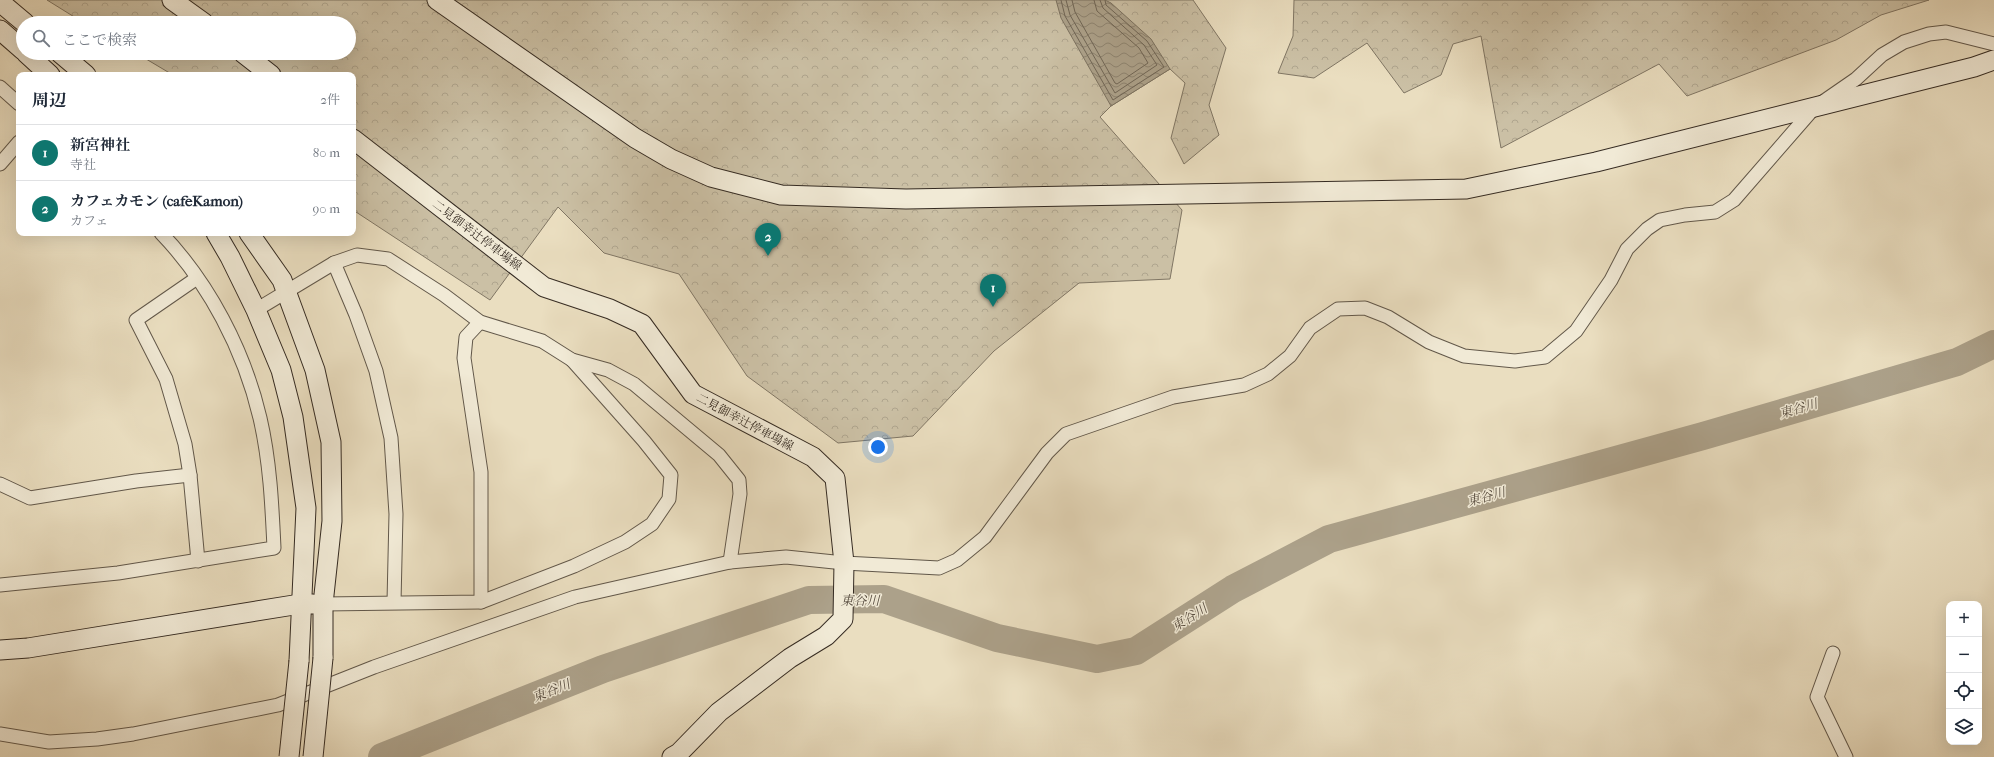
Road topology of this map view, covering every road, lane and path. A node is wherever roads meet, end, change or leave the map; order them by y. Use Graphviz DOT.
graph roads {
  1 [pos="172,0"];
  2 [pos="436,0"];
  3 [pos="0,2"];
  4 [pos="17,16"];
  5 [pos="194,16"];
  6 [pos="0,30"];
  7 [pos="16,44"];
  8 [pos="1994,44"];
  9 [pos="34,60"];
  10 [pos="68,60"];
  11 [pos="252,60"];
  12 [pos="1994,60"];
  13 [pos="47,72"];
  14 [pos="82,72"];
  15 [pos="267,72"];
  16 [pos="0,87"];
  17 [pos="16,101"];
  18 [pos="1814,108"];
  19 [pos="356,141"];
  20 [pos="16,145"];
  21 [pos="0,164"];
  22 [pos="163,236"];
  23 [pos="218,236"];
  24 [pos="251,236"];
  25 [pos="334,263"];
  26 [pos="197,278"];
  27 [pos="286,292"];
  28 [pos="256,310"];
  29 [pos="480,322"];
  30 [pos="572,360"];
  31 [pos="190,475"];
  32 [pos="0,484"];
  33 [pos="198,561"];
  34 [pos="730,562"];
  35 [pos="844,563"];
  36 [pos="0,585"];
  37 [pos="394,602"];
  38 [pos="481,602"];
  39 [pos="300,604"];
  40 [pos="323,604"];
  41 [pos="0,650"];
  42 [pos="1833,653"];
  43 [pos="0,734"];
  44 [pos="289,757"];
  45 [pos="313,757"];
  46 [pos="672,757"];
  47 [pos="1846,757"];
  1 -- 5 [label="street"];
  2 -- 18 [label="street"];
  3 -- 4 [label="street"];
  6 -- 7 [label="street"];
  8 -- 18 [label="street"];
  9 -- 13 [label="street"];
  10 -- 14 [label="street"];
  11 -- 15 [label="street"];
  12 -- 18 [label="street"];
  16 -- 17 [label="street"];
  18 -- 35 [label="street"];
  19 -- 35 [label="street, 二見御幸辻停車場線"];
  20 -- 21 [label="street"];
  22 -- 26 [label="street"];
  23 -- 28 [label="street"];
  24 -- 27 [label="street"];
  25 -- 27 [label="street"];
  25 -- 29 [label="street"];
  25 -- 37 [label="street"];
  26 -- 31 [label="street"];
  26 -- 33 [label="street"];
  27 -- 28 [label="street"];
  27 -- 40 [label="street"];
  28 -- 39 [label="street"];
  29 -- 30 [label="street"];
  29 -- 38 [label="street"];
  30 -- 34 [label="street"];
  30 -- 38 [label="street"];
  31 -- 32 [label="street"];
  31 -- 33 [label="street"];
  33 -- 36 [label="street"];
  34 -- 35 [label="street"];
  34 -- 43 [label="street"];
  35 -- 46 [label="street, 二見御幸辻停車場線"];
  37 -- 38 [label="street"];
  37 -- 40 [label="street"];
  39 -- 40 [label="street"];
  39 -- 41 [label="street"];
  39 -- 44 [label="street, bridge"];
  40 -- 45 [label="street, bridge"];
  42 -- 47 [label="street"];
}
